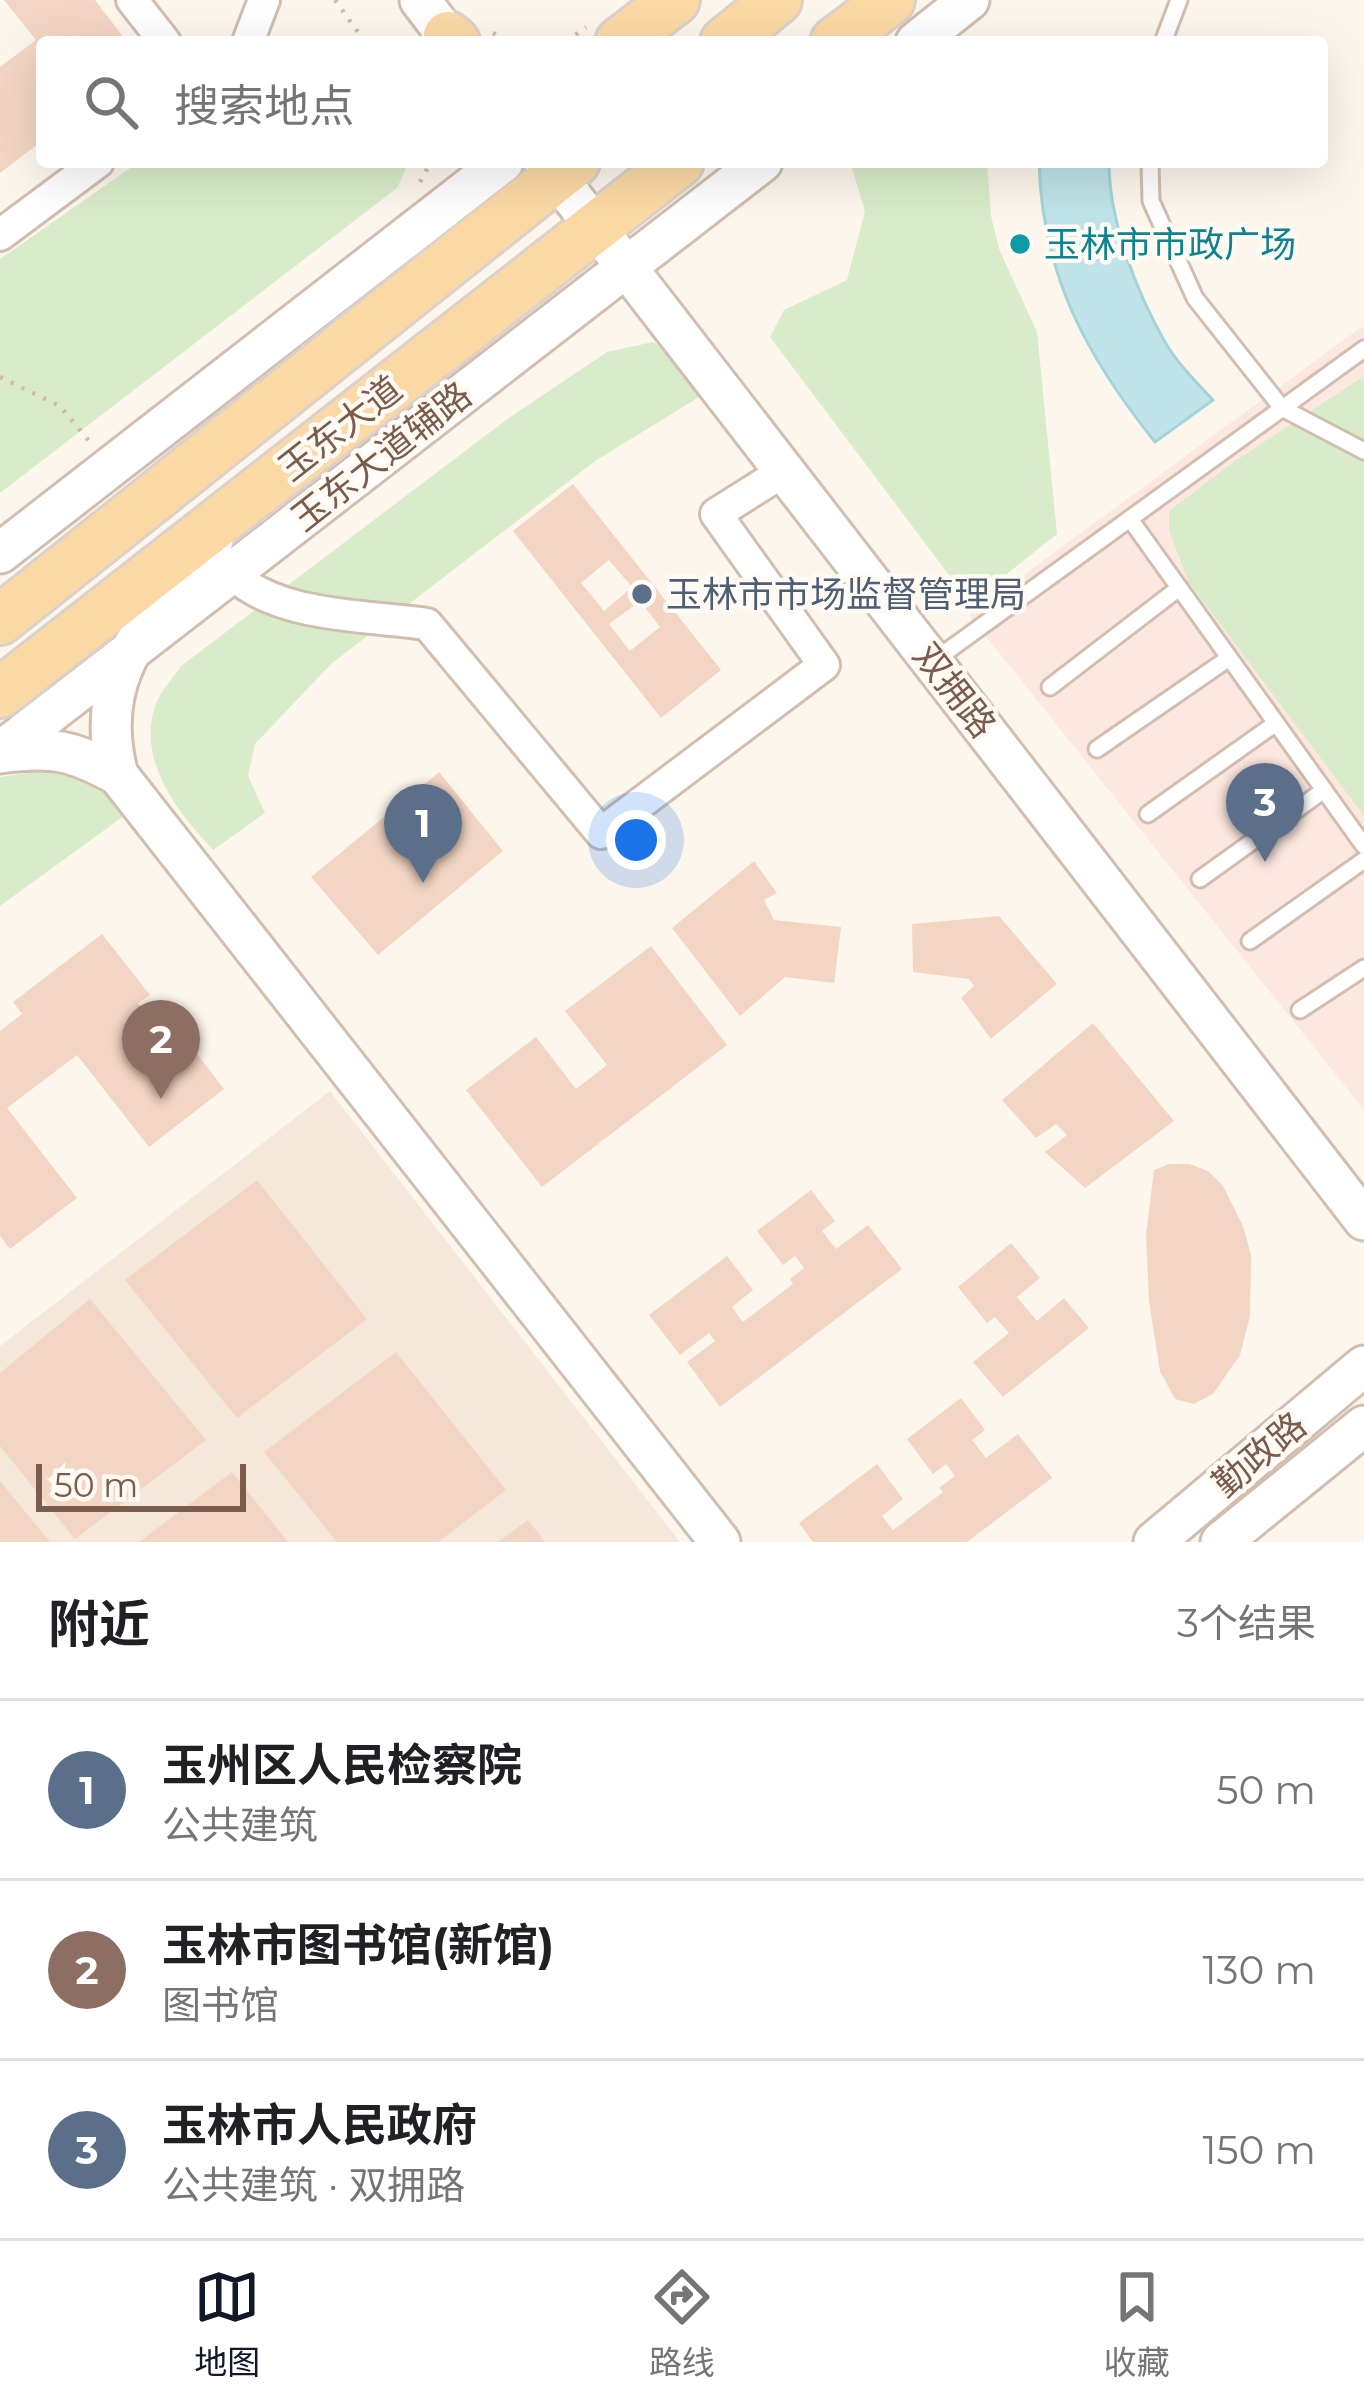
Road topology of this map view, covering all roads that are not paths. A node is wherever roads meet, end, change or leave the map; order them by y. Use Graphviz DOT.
graph roads {
  1 [pos="132,0"];
  2 [pos="264,0"];
  3 [pos="675,0"];
  4 [pos="685,0"];
  5 [pos="777,0"];
  6 [pos="890,0"];
  7 [pos="969,0"];
  8 [pos="1179,0"];
  9 [pos="160,36"];
  10 [pos="250,36"];
  11 [pos="628,36"];
  12 [pos="640,36"];
  13 [pos="732,36"];
  14 [pos="843,36"];
  15 [pos="924,36"];
  16 [pos="1165,36"];
  17 [pos="90,168"];
  18 [pos="495,168"];
  19 [pos="558,168"];
  20 [pos="560,168"];
  21 [pos="672,168"];
  22 [pos="754,168"];
  23 [pos="1150,168"];
  24 [pos="597,227"];
  25 [pos="0,236"];
  26 [pos="629,267"];
  27 [pos="1364,350"];
  28 [pos="1282,409"];
  29 [pos="1364,451"];
  30 [pos="786,470"];
  31 [pos="234,510"];
  32 [pos="1130,519"];
  33 [pos="0,553"];
  34 [pos="213,569"];
  35 [pos="144,581"];
  36 [pos="1179,588"];
  37 [pos="1,619"];
  38 [pos="131,652"];
  39 [pos="1229,658"];
  40 [pos="933,661"];
  41 [pos="1050,687"];
  42 [pos="0,693"];
  43 [pos="1276,723"];
  44 [pos="1097,748"];
  45 [pos="0,752"];
  46 [pos="118,775"];
  47 [pos="1324,790"];
  48 [pos="1148,814"];
  49 [pos="1364,845"];
  50 [pos="1364,860"];
  51 [pos="1200,879"];
  52 [pos="1250,941"];
  53 [pos="1364,968"];
  54 [pos="1300,1010"];
  55 [pos="1364,1220"];
  56 [pos="1364,1366"];
  57 [pos="1364,1426"];
  58 [pos="1240,1536"];
  59 [pos="720,1542"];
  60 [pos="1154,1542"];
  1 -- 9 [label="street"];
  2 -- 10 [label="street"];
  3 -- 11 [label="main road"];
  4 -- 12 [label="street"];
  5 -- 13 [label="main road"];
  6 -- 14 [label="main road"];
  7 -- 15 [label="street"];
  8 -- 16 [label="lane"];
  17 -- 25 [label="street"];
  18 -- 33 [label="street"];
  19 -- 37 [label="main road, 玉东大道"];
  20 -- 24 [label="street, 双拥路"];
  21 -- 24 [label="main road, 玉东大道"];
  22 -- 26 [label="street, 玉东大道辅路"];
  23 -- 28 [label="lane"];
  24 -- 26 [label="street, 双拥路"];
  24 -- 31 [label="main road, 玉东大道"];
  26 -- 30 [label="street, 双拥路"];
  26 -- 34 [label="street, 玉东大道辅路"];
  27 -- 28 [label="lane"];
  28 -- 29 [label="lane"];
  28 -- 32 [label="lane"];
  30 -- 34 [label="street"];
  30 -- 40 [label="street, 双拥路"];
  31 -- 34 [label="street"];
  31 -- 35 [label="main road, 玉东大道"];
  32 -- 36 [label="lane"];
  32 -- 40 [label="lane"];
  34 -- 35 [label="street"];
  34 -- 38 [label="street, 玉东大道辅路"];
  35 -- 42 [label="main road, 玉东大道"];
  36 -- 39 [label="lane"];
  36 -- 41 [label="lane"];
  38 -- 45 [label="street, 玉东大道辅路"];
  38 -- 46 [label="street"];
  39 -- 43 [label="lane"];
  39 -- 44 [label="lane"];
  40 -- 55 [label="street, 双拥路"];
  43 -- 47 [label="lane"];
  43 -- 48 [label="lane"];
  45 -- 46 [label="street"];
  46 -- 59 [label="street"];
  47 -- 49 [label="lane"];
  47 -- 51 [label="lane"];
  50 -- 52 [label="lane"];
  53 -- 54 [label="lane"];
  56 -- 60 [label="street, 勤政路"];
  57 -- 58 [label="street, 勤政路"];
}
